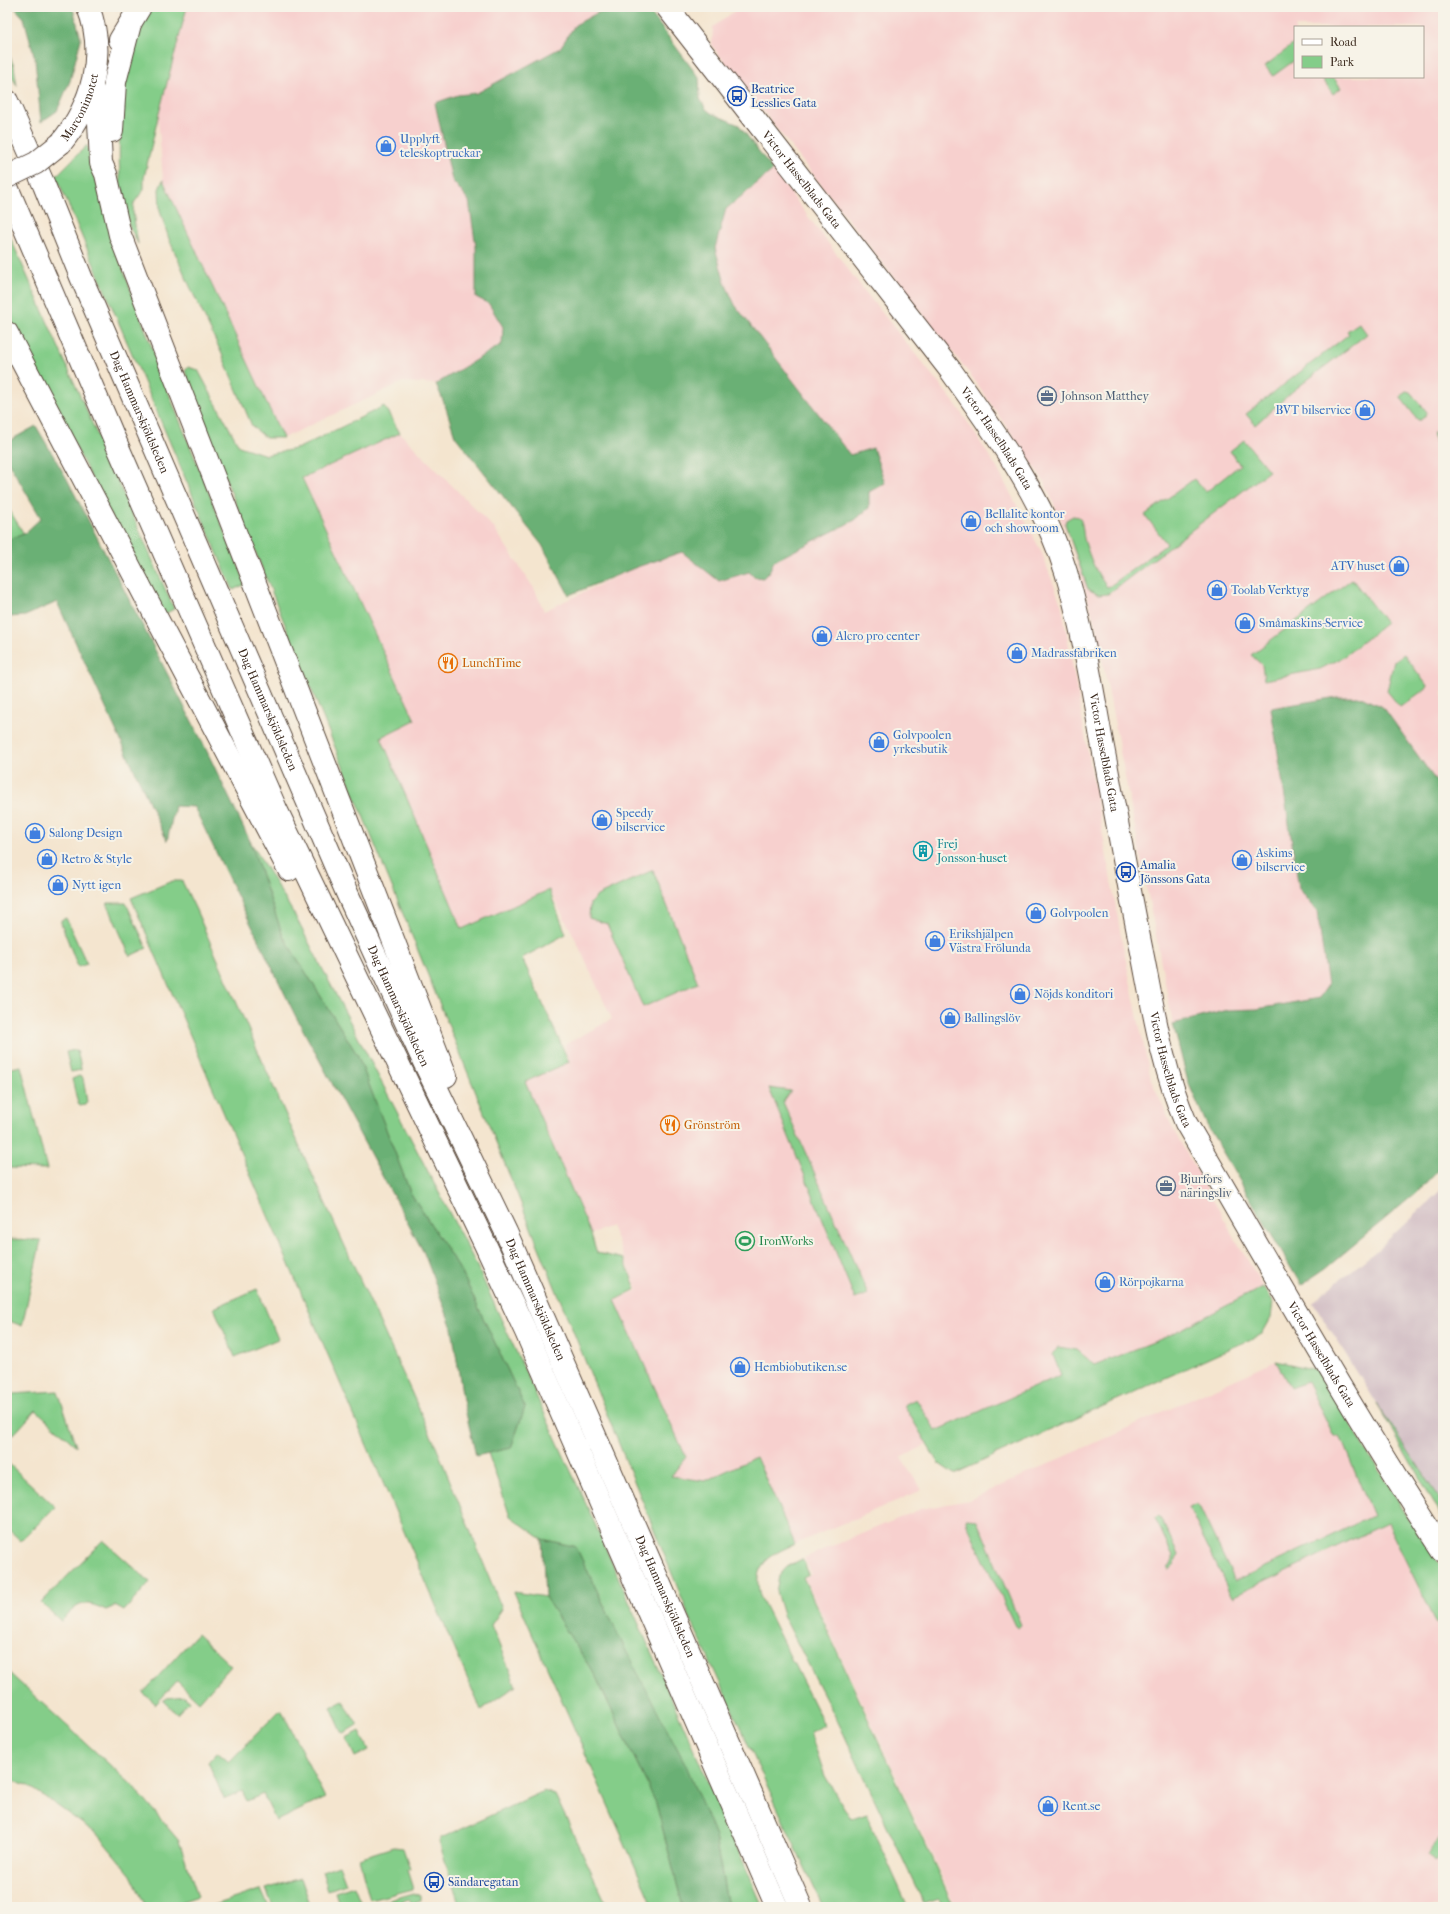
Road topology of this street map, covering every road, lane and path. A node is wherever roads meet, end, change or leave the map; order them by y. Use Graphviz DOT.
graph roads {
  1 [pos="88,7"];
  2 [pos="667,7"];
  3 [pos="135,16"];
  4 [pos="93,81"];
  5 [pos="7,101"];
  6 [pos="106,174"];
  7 [pos="7,177"];
  8 [pos="7,187"];
  9 [pos="7,333"];
  10 [pos="506,1232"];
  11 [pos="485,1244"];
  12 [pos="1443,1551"];
  13 [pos="777,1907"];
  14 [pos="801,1907"];
  1 -- 4 [label="main road, Marconimotet"];
  2 -- 12 [label="main road, Victor Hasselblads Gata"];
  3 -- 4 [label="main road"];
  3 -- 6 [label="main road"];
  4 -- 6 [label="main road"];
  4 -- 7 [label="main road, Marconimotet, bridge"];
  5 -- 10 [label="main road, Dag Hammarskjöldsleden"];
  6 -- 10 [label="main road"];
  8 -- 11 [label="main road, Dag Hammarskjöldsleden"];
  9 -- 11 [label="main road"];
  10 -- 14 [label="main road, Dag Hammarskjöldsleden"];
  11 -- 13 [label="main road, Dag Hammarskjöldsleden"];
}
